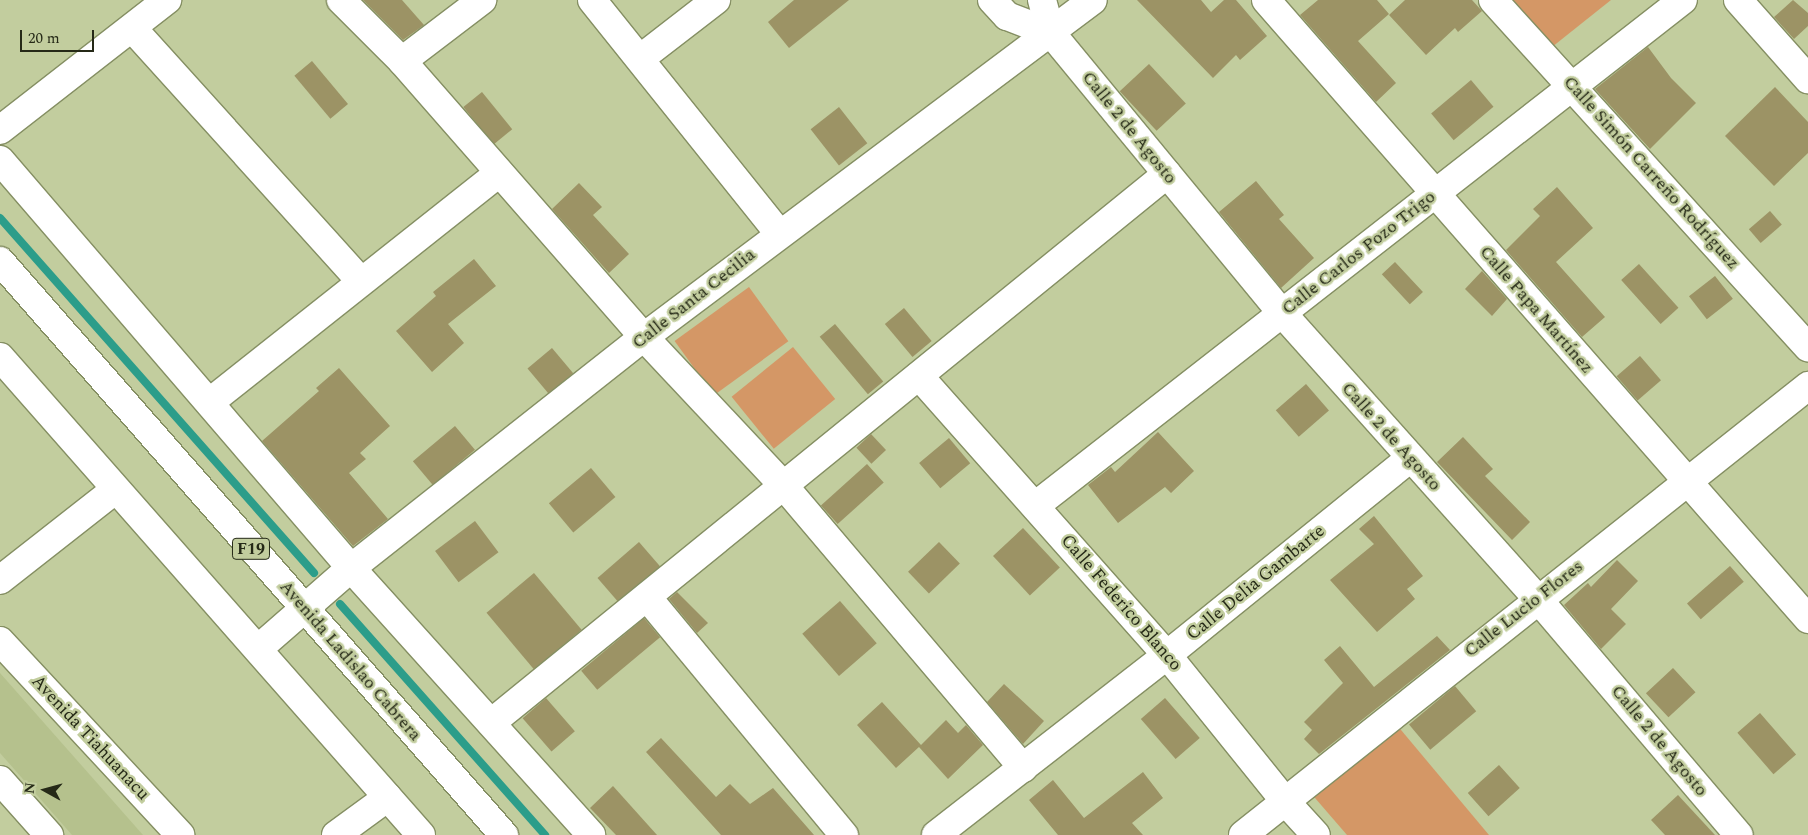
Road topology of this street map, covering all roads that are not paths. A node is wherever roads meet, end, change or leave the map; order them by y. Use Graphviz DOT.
graph roads {
  1 [pos="167,0"];
  2 [pos="341,0"];
  3 [pos="482,0"];
  4 [pos="592,0"];
  5 [pos="716,0"];
  6 [pos="992,0"];
  7 [pos="1042,0"];
  8 [pos="1093,0"];
  9 [pos="1266,0"];
  10 [pos="1493,0"];
  11 [pos="1683,0"];
  12 [pos="1738,0"];
  13 [pos="133,29"];
  14 [pos="1052,33"];
  15 [pos="641,58"];
  16 [pos="402,61"];
  17 [pos="1808,79"];
  18 [pos="1573,86"];
  19 [pos="0,130"];
  20 [pos="0,160"];
  21 [pos="499,173"];
  22 [pos="1167,174"];
  23 [pos="1434,194"];
  24 [pos="779,234"];
  25 [pos="0,261"];
  26 [pos="361,281"];
  27 [pos="1282,313"];
  28 [pos="644,337"];
  29 [pos="1808,348"];
  30 [pos="0,357"];
  31 [pos="919,376"];
  32 [pos="1808,386"];
  33 [pos="210,402"];
  34 [pos="1409,459"];
  35 [pos="1686,481"];
  36 [pos="784,486"];
  37 [pos="116,489"];
  38 [pos="1035,506"];
  39 [pos="351,568"];
  40 [pos="0,580"];
  41 [pos="647,597"];
  42 [pos="1537,598"];
  43 [pos="304,608"];
  44 [pos="1808,619"];
  45 [pos="0,641"];
  46 [pos="258,649"];
  47 [pos="1167,655"];
  48 [pos="491,723"];
  49 [pos="1022,768"];
  50 [pos="0,780"];
  51 [pos="388,797"];
  52 [pos="1284,800"];
  53 [pos="49,835"];
  54 [pos="180,835"];
  55 [pos="336,835"];
  56 [pos="421,835"];
  57 [pos="504,835"];
  58 [pos="591,835"];
  59 [pos="844,835"];
  60 [pos="936,835"];
  61 [pos="1243,835"];
  62 [pos="1316,835"];
  63 [pos="1739,835"];
  1 -- 13 [label="main road"];
  2 -- 16 [label="main road"];
  3 -- 16 [label="main road"];
  4 -- 15 [label="main road"];
  5 -- 15 [label="main road"];
  6 -- 14 [label="main road"];
  7 -- 14 [label="main road, Calle 2 de Agosto"];
  8 -- 14 [label="main road, Calle Santa Cecilia"];
  9 -- 23 [label="main road, Calle Papa Martínez"];
  10 -- 18 [label="main road, Calle Simón Carreño Rodríguez"];
  11 -- 18 [label="main road, Calle Carlos Pozo Trigo"];
  12 -- 17 [label="main road"];
  13 -- 19 [label="main road"];
  13 -- 26 [label="main road"];
  14 -- 22 [label="main road, Calle 2 de Agosto"];
  14 -- 24 [label="main road, Calle Santa Cecilia"];
  15 -- 24 [label="main road"];
  16 -- 21 [label="main road"];
  18 -- 23 [label="main road, Calle Carlos Pozo Trigo"];
  18 -- 29 [label="main road, Calle Simón Carreño Rodríguez"];
  20 -- 33 [label="main road"];
  21 -- 26 [label="main road"];
  21 -- 28 [label="main road"];
  22 -- 27 [label="main road, Calle 2 de Agosto"];
  22 -- 31 [label="main road"];
  23 -- 27 [label="main road, Calle Carlos Pozo Trigo"];
  23 -- 35 [label="main road, Calle Papa Martínez"];
  24 -- 28 [label="main road, Calle Santa Cecilia"];
  25 -- 43 [label="main road, Avenida Ladislao Cabrera / F19"];
  26 -- 33 [label="main road"];
  27 -- 34 [label="main road, Calle 2 de Agosto"];
  27 -- 38 [label="main road, Calle Carlos Pozo Trigo"];
  28 -- 36 [label="main road"];
  28 -- 39 [label="main road, Calle Santa Cecilia"];
  30 -- 37 [label="main road"];
  31 -- 36 [label="main road"];
  31 -- 38 [label="main road, Calle Federico Blanco"];
  32 -- 35 [label="main road, Calle Lucio Flores"];
  33 -- 39 [label="main road"];
  34 -- 42 [label="main road, Calle 2 de Agosto"];
  34 -- 47 [label="main road, Calle Delia Gambarte"];
  35 -- 42 [label="main road, Calle Lucio Flores"];
  35 -- 44 [label="main road, Calle Papa Martínez"];
  36 -- 41 [label="main road"];
  36 -- 49 [label="main road"];
  37 -- 40 [label="main road"];
  37 -- 46 [label="main road"];
  38 -- 47 [label="main road, Calle Federico Blanco"];
  39 -- 43 [label="main road, Calle Santa Cecilia"];
  39 -- 48 [label="main road"];
  41 -- 48 [label="main road"];
  41 -- 59 [label="main road"];
  42 -- 52 [label="main road, Calle Lucio Flores"];
  42 -- 63 [label="main road, Calle 2 de Agosto"];
  43 -- 46 [label="main road, Calle Santa Cecilia"];
  43 -- 57 [label="main road, Avenida Ladislao Cabrera / F19"];
  45 -- 54 [label="main road, Avenida Tiahuanacu"];
  46 -- 51 [label="main road"];
  47 -- 49 [label="main road, Calle Delia Gambarte"];
  47 -- 52 [label="main road, Calle Federico Blanco"];
  48 -- 58 [label="main road"];
  49 -- 60 [label="main road, Calle Delia Gambarte"];
  50 -- 53 [label="main road"];
  51 -- 55 [label="main road"];
  51 -- 56 [label="main road"];
  52 -- 61 [label="main road, Calle Lucio Flores"];
  52 -- 62 [label="main road, Calle Federico Blanco"];
}
